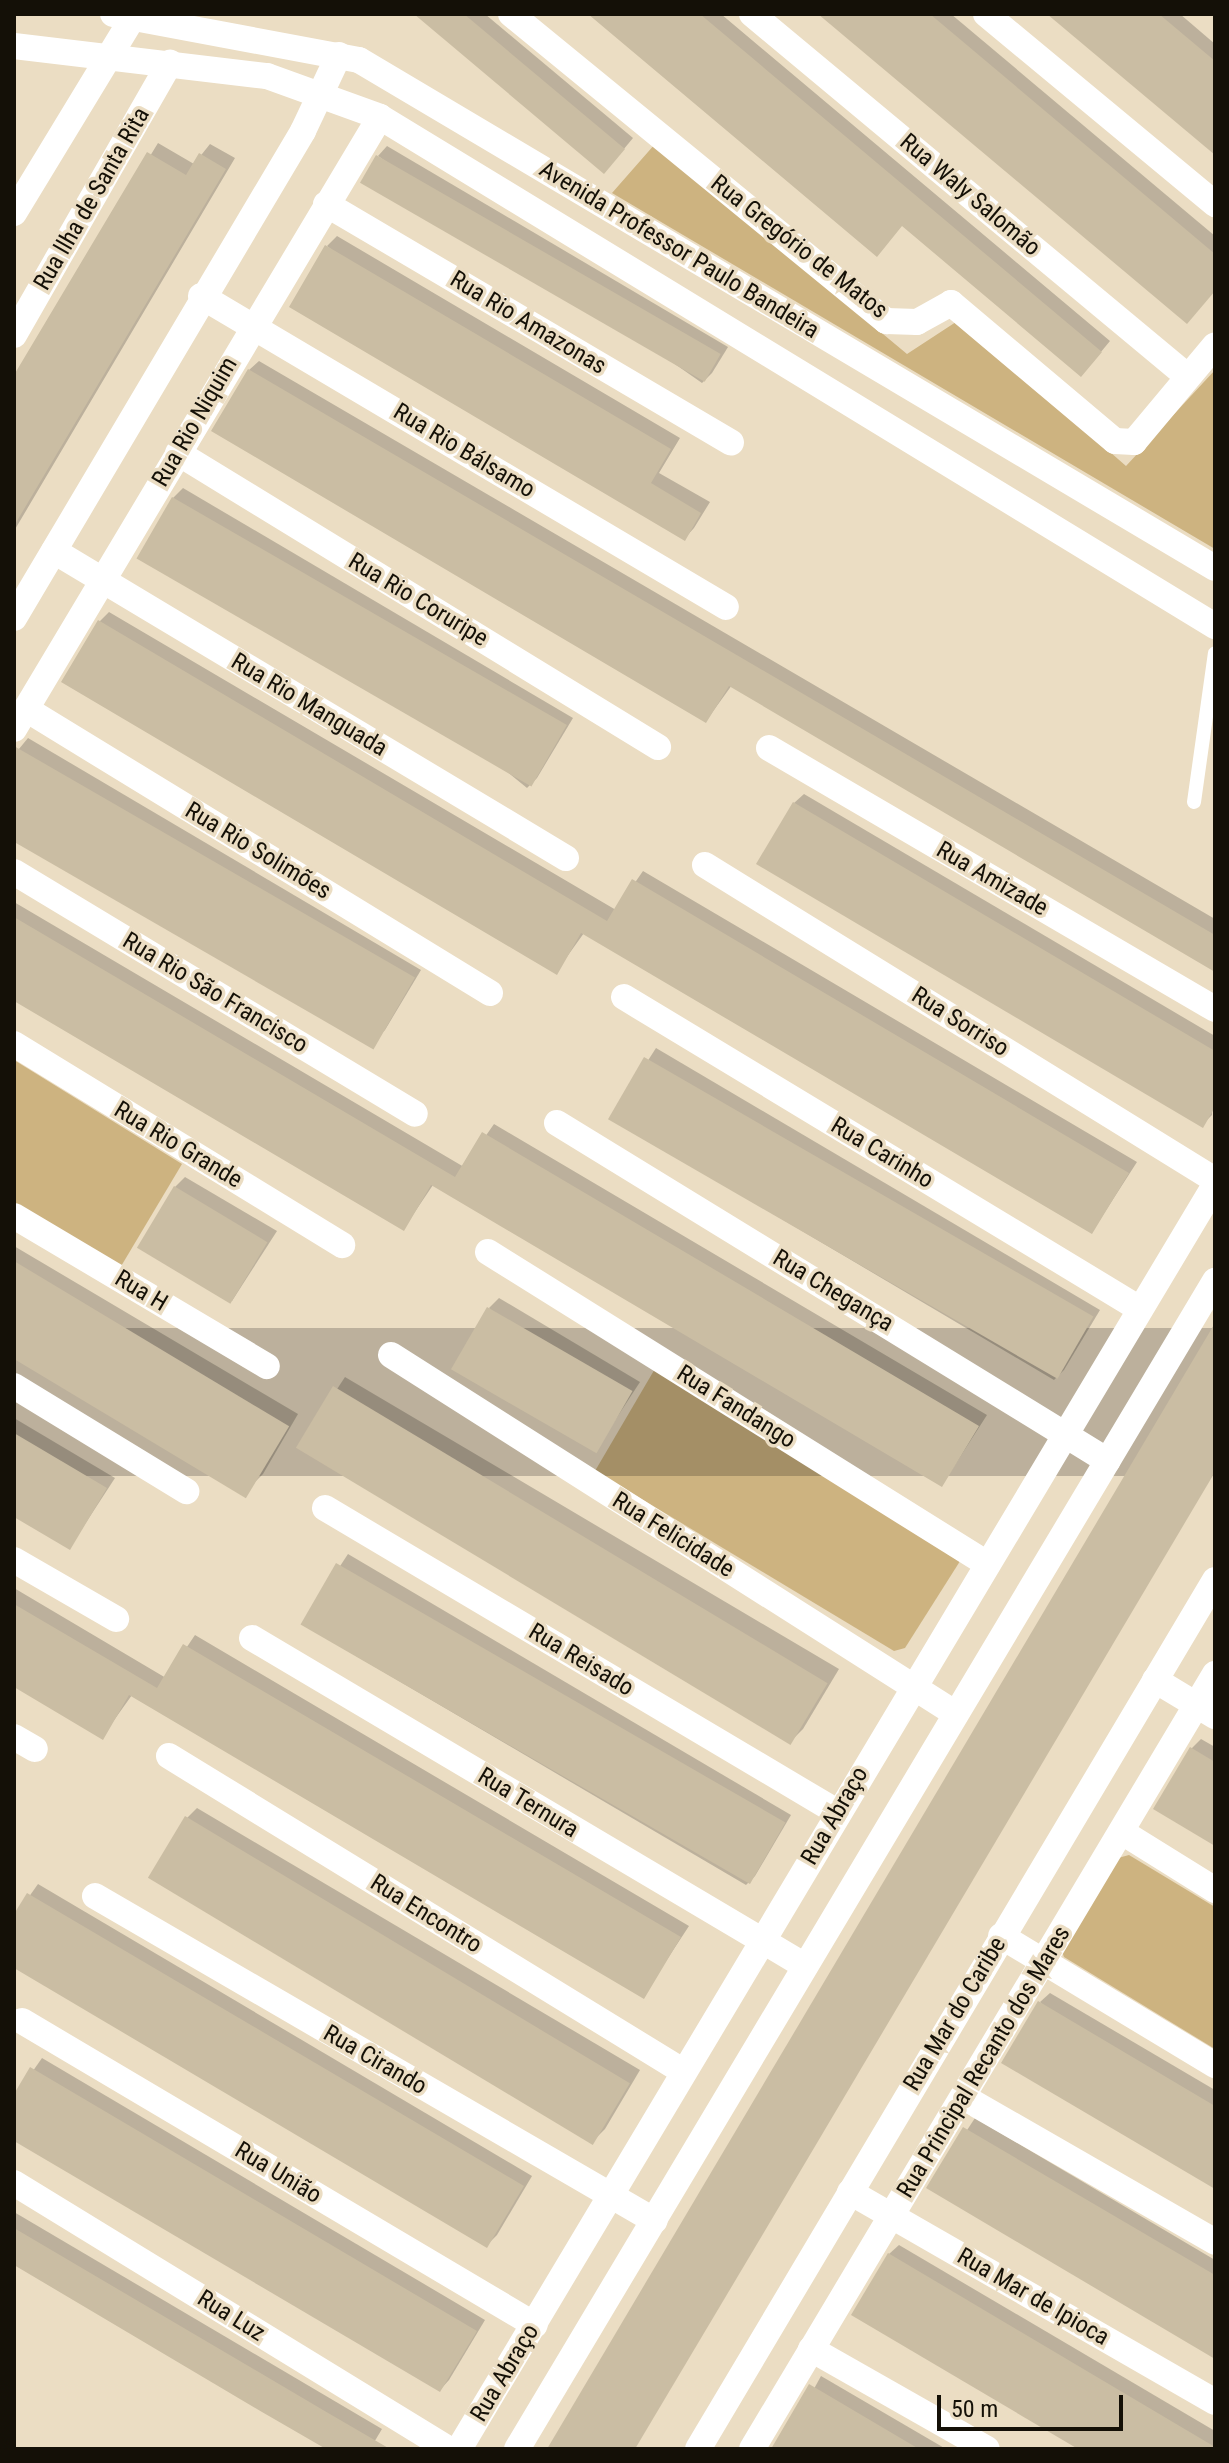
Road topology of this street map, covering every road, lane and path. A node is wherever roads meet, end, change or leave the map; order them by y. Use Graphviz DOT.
graph roads {
  1 [pos="511,14"];
  2 [pos="752,14"];
  3 [pos="986,14"];
  4 [pos="123,15"];
  5 [pos="14,46"];
  6 [pos="339,55"];
  7 [pos="106,59"];
  8 [pos="170,63"];
  9 [pos="324,91"];
  10 [pos="380,117"];
  11 [pos="21,185"];
  12 [pos="326,204"];
  13 [pos="1215,204"];
  14 [pos="14,213"];
  15 [pos="201,296"];
  16 [pos="252,326"];
  17 [pos="14,335"];
  18 [pos="1215,345"];
  19 [pos="1188,377"];
  20 [pos="731,443"];
  21 [pos="178,453"];
  22 [pos="54,551"];
  23 [pos="1215,568"];
  24 [pos="102,582"];
  25 [pos="726,607"];
  26 [pos="14,618"];
  27 [pos="1215,626"];
  28 [pos="1215,653"];
  29 [pos="20,719"];
  30 [pos="658,747"];
  31 [pos="769,748"];
  32 [pos="1194,802"];
  33 [pos="566,858"];
  34 [pos="705,865"];
  35 [pos="14,872"];
  36 [pos="490,993"];
  37 [pos="624,997"];
  38 [pos="1215,1009"];
  39 [pos="14,1044"];
  40 [pos="415,1114"];
  41 [pos="557,1123"];
  42 [pos="1215,1182"];
  43 [pos="14,1216"];
  44 [pos="342,1245"];
  45 [pos="488,1252"];
  46 [pos="1215,1281"];
  47 [pos="1140,1309"];
  48 [pos="391,1355"];
  49 [pos="267,1366"];
  50 [pos="14,1386"];
  51 [pos="1065,1434"];
  52 [pos="1108,1461"];
  53 [pos="186,1491"];
  54 [pos="325,1508"];
  55 [pos="14,1560"];
  56 [pos="984,1562"];
  57 [pos="1215,1580"];
  58 [pos="116,1619"];
  59 [pos="252,1638"];
  60 [pos="1215,1674"];
  61 [pos="1155,1680"];
  62 [pos="911,1686"];
  63 [pos="1206,1711"];
  64 [pos="956,1714"];
  65 [pos="169,1756"];
  66 [pos="837,1812"];
  67 [pos="1122,1832"];
  68 [pos="1215,1890"];
  69 [pos="95,1896"];
  70 [pos="1001,1936"];
  71 [pos="761,1943"];
  72 [pos="1044,1964"];
  73 [pos="805,1966"];
  74 [pos="22,2021"];
  75 [pos="1215,2065"];
  76 [pos="684,2072"];
  77 [pos="965,2098"];
  78 [pos="14,2183"];
  79 [pos="850,2192"];
  80 [pos="611,2198"];
  81 [pos="892,2215"];
  82 [pos="655,2221"];
  83 [pos="1215,2242"];
  84 [pos="535,2325"];
  85 [pos="811,2349"];
  86 [pos="1215,2402"];
  87 [pos="700,2448"];
  88 [pos="448,2449"];
  89 [pos="459,2449"];
  90 [pos="517,2449"];
  91 [pos="752,2449"];
  92 [pos="987,2449"];
  1 -- 19 [label="street, Rua Gregório de Matos"];
  2 -- 19 [label="street, Rua Waly Salomão"];
  3 -- 13 [label="street"];
  4 -- 6 [label="street, Avenida Professor Paulo Bandeira"];
  4 -- 7 [label="street"];
  5 -- 7 [label="street"];
  6 -- 9 [label="street"];
  6 -- 23 [label="street, Avenida Professor Paulo Bandeira"];
  7 -- 8 [label="street"];
  7 -- 11 [label="street"];
  8 -- 9 [label="street"];
  8 -- 17 [label="street, Rua llha de Santa Rita"];
  9 -- 10 [label="street"];
  9 -- 15 [label="street"];
  10 -- 12 [label="street, Rua Rio Niquim"];
  10 -- 27 [label="street"];
  11 -- 14 [label="street"];
  12 -- 16 [label="street, Rua Rio Niquim"];
  12 -- 20 [label="street, Rua Rio Amazonas"];
  15 -- 16 [label="street, Rua Rio Bálsamo"];
  15 -- 22 [label="street"];
  16 -- 21 [label="street, Rua Rio Niquim"];
  16 -- 25 [label="street, Rua Rio Bálsamo"];
  18 -- 19 [label="street"];
  21 -- 24 [label="street, Rua Rio Niquim"];
  21 -- 30 [label="street, Rua Rio Coruripe"];
  22 -- 24 [label="street, Rua Rio Manguada"];
  22 -- 26 [label="street"];
  24 -- 29 [label="street, Rua Rio Niquim"];
  24 -- 33 [label="street, Rua Rio Manguada"];
  28 -- 32 [label="lane"];
  29 -- 36 [label="street, Rua Rio Solimões"];
  31 -- 38 [label="street, Rua Amizade"];
  34 -- 42 [label="street, Rua Sorriso"];
  35 -- 40 [label="street, Rua Rio São Francisco"];
  37 -- 47 [label="street, Rua Carinho"];
  39 -- 44 [label="street, Rua Rio Grande"];
  41 -- 51 [label="street, Rua Chegança"];
  42 -- 47 [label="street, Rua Abraço"];
  43 -- 49 [label="street, Rua H"];
  45 -- 56 [label="street, Rua Fandango"];
  46 -- 52 [label="street, Rua Abraço"];
  47 -- 51 [label="street, Rua Abraço"];
  48 -- 62 [label="street, Rua Felicidade"];
  50 -- 53 [label="street"];
  51 -- 52 [label="street, Rua Chegança"];
  51 -- 56 [label="street, Rua Abraço"];
  52 -- 64 [label="street, Rua Abraço"];
  54 -- 66 [label="street, Rua Reisado"];
  55 -- 58 [label="street"];
  56 -- 62 [label="street, Rua Abraço"];
  57 -- 61 [label="street, Rua Mar do Caribe"];
  59 -- 71 [label="street, Rua Ternura"];
  60 -- 63 [label="street, Rua Principal Recanto dos Mares"];
  61 -- 63 [label="street"];
  61 -- 70 [label="street, Rua Mar do Caribe"];
  62 -- 64 [label="street, Rua Felicidade"];
  62 -- 66 [label="street, Rua Abraço"];
  63 -- 67 [label="street, Rua Principal Recanto dos Mares"];
  64 -- 73 [label="street, Rua Abraço"];
  65 -- 76 [label="street, Rua Encontro"];
  66 -- 71 [label="street, Rua Abraço"];
  67 -- 68 [label="street"];
  67 -- 72 [label="street, Rua Principal Recanto dos Mares"];
  69 -- 80 [label="street, Rua Cirando"];
  70 -- 72 [label="street"];
  70 -- 79 [label="street, Rua Mar do Caribe"];
  71 -- 73 [label="street, Rua Ternura"];
  71 -- 76 [label="street, Rua Abraço"];
  72 -- 75 [label="street"];
  72 -- 77 [label="street, Rua Principal Recanto dos Mares"];
  73 -- 82 [label="street, Rua Abraço"];
  74 -- 84 [label="street, Rua União"];
  76 -- 80 [label="street, Rua Abraço"];
  77 -- 81 [label="street, Rua Principal Recanto dos Mares"];
  77 -- 83 [label="street"];
  78 -- 88 [label="street, Rua Luz"];
  79 -- 81 [label="street, Rua Mar de Ipioca"];
  79 -- 87 [label="street, Rua Mar do Caribe"];
  80 -- 82 [label="street, Rua Cirando"];
  80 -- 84 [label="street, Rua Abraço"];
  81 -- 85 [label="street, Rua Principal Recanto dos Mares"];
  81 -- 86 [label="street, Rua Mar de Ipioca"];
  82 -- 90 [label="street, Rua Abraço"];
  84 -- 89 [label="street, Rua Abraço"];
  85 -- 91 [label="street, Rua Principal Recanto dos Mares"];
  85 -- 92 [label="street"];
}
